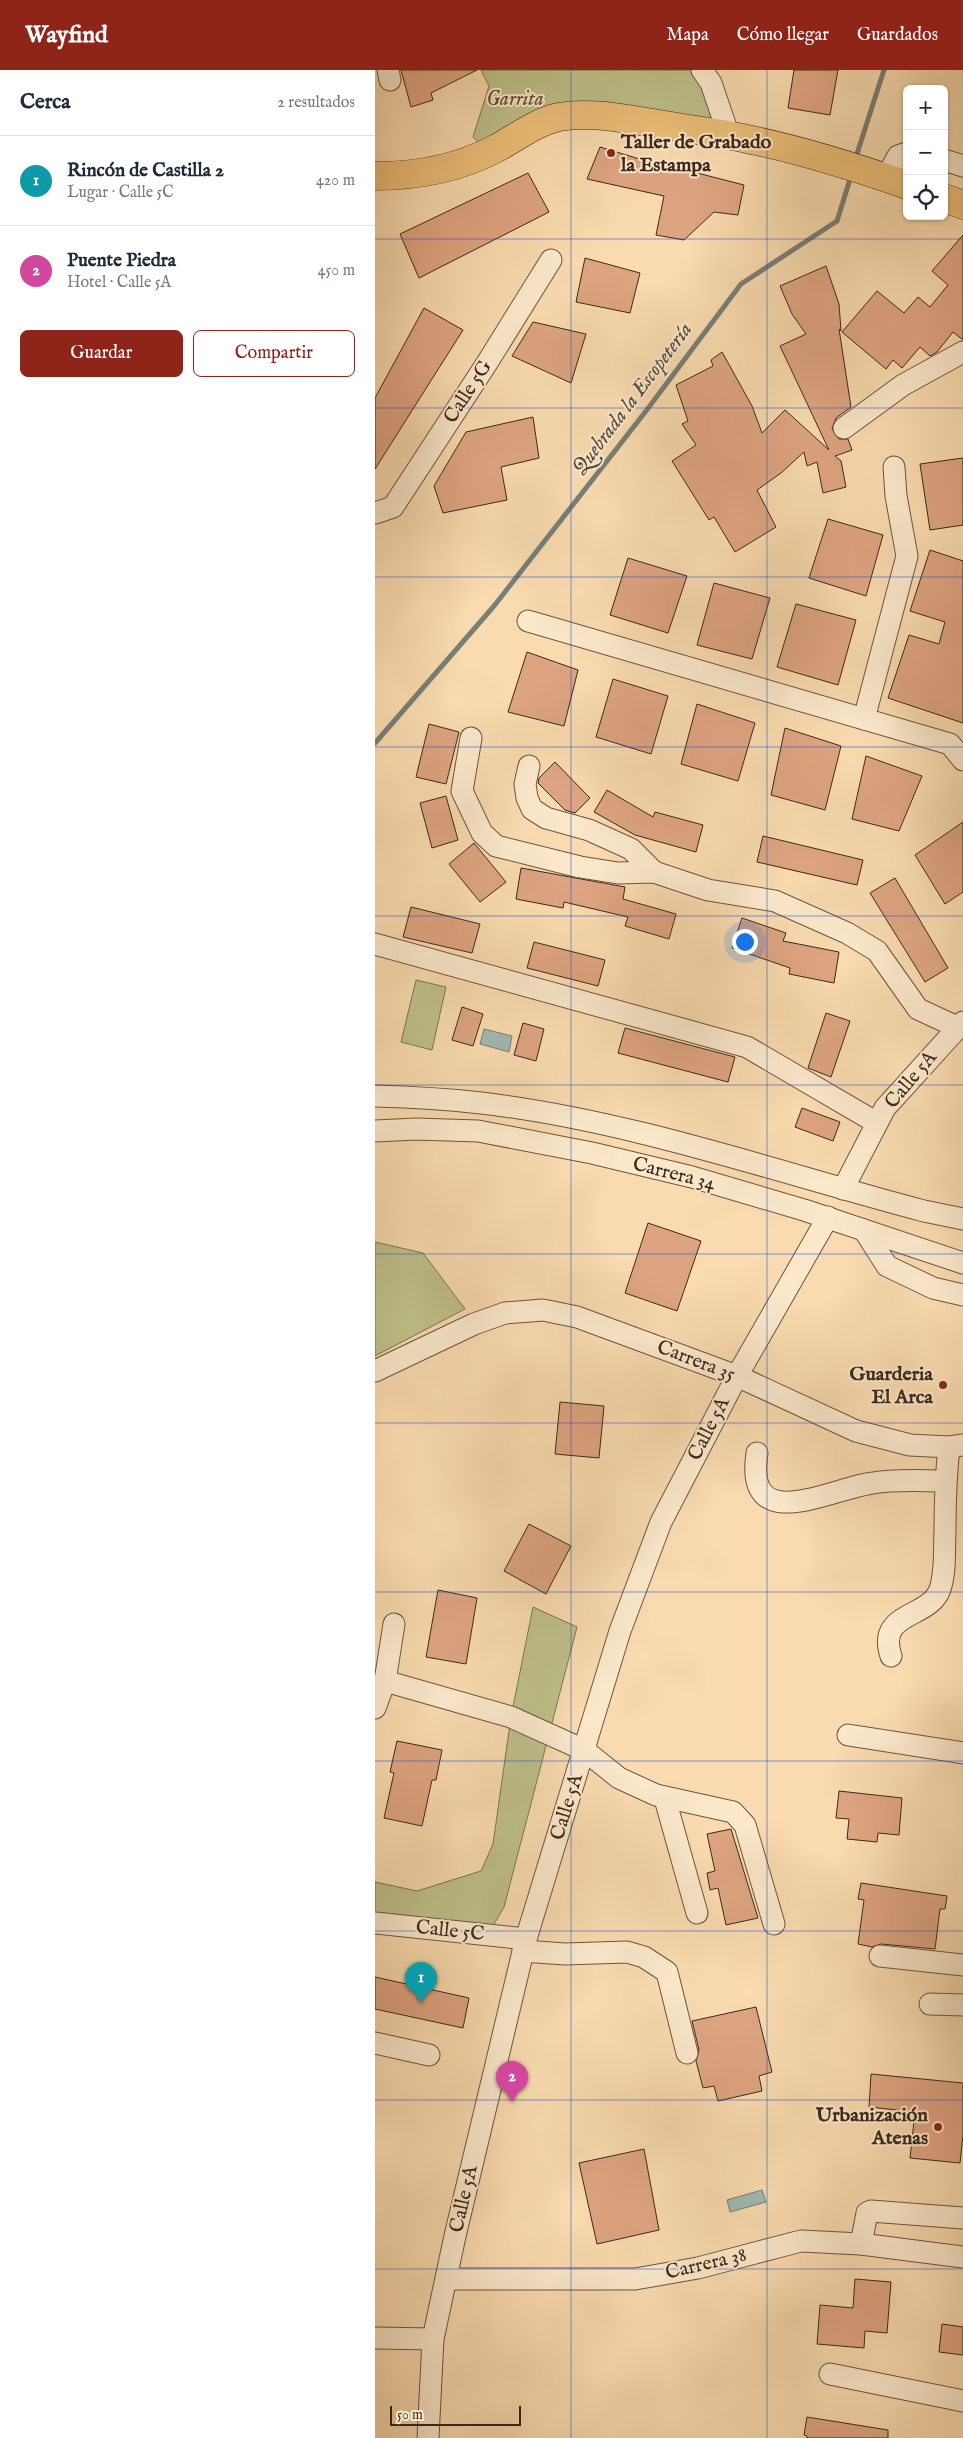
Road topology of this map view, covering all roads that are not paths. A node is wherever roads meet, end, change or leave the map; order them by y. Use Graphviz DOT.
graph roads {
  1 [pos="702,70"];
  2 [pos="738,137"];
  3 [pos="903,154"];
  4 [pos="948,161"];
  5 [pos="963,166"];
  6 [pos="375,176"];
  7 [pos="887,178"];
  8 [pos="948,199"];
  9 [pos="963,205"];
  10 [pos="551,260"];
  11 [pos="963,352"];
  12 [pos="845,428"];
  13 [pos="894,467"];
  14 [pos="375,513"];
  15 [pos="528,621"];
  16 [pos="864,719"];
  17 [pos="471,738"];
  18 [pos="963,760"];
  19 [pos="529,766"];
  20 [pos="654,872"];
  21 [pos="375,944"];
  22 [pos="960,1024"];
  23 [pos="375,1096"];
  24 [pos="877,1123"];
  25 [pos="375,1131"];
  26 [pos="843,1190"];
  27 [pos="828,1218"];
  28 [pos="963,1219"];
  29 [pos="864,1230"];
  30 [pos="963,1263"];
  31 [pos="963,1295"];
  32 [pos="375,1371"];
  33 [pos="737,1376"];
  34 [pos="956,1446"];
  35 [pos="757,1453"];
  36 [pos="945,1481"];
  37 [pos="394,1624"];
  38 [pos="891,1656"];
  39 [pos="385,1681"];
  40 [pos="375,1708"];
  41 [pos="848,1735"];
  42 [pos="584,1750"];
  43 [pos="963,1753"];
  44 [pos="665,1798"];
  45 [pos="697,1913"];
  46 [pos="375,1923"];
  47 [pos="774,1924"];
  48 [pos="525,1945"];
  49 [pos="880,1956"];
  50 [pos="963,1965"];
  51 [pos="930,2004"];
  52 [pos="963,2005"];
  53 [pos="375,2043"];
  54 [pos="687,2054"];
  55 [pos="429,2055"];
  56 [pos="963,2218"];
  57 [pos="861,2244"];
  58 [pos="963,2257"];
  59 [pos="447,2279"];
  60 [pos="375,2338"];
  61 [pos="433,2340"];
  62 [pos="830,2374"];
  63 [pos="963,2401"];
  64 [pos="428,2438"];
  1 -- 2 [label="street"];
  2 -- 6 [label="main road"];
  2 -- 7 [label="main road"];
  3 -- 7 [label="street"];
  4 -- 5 [label="street"];
  8 -- 9 [label="main road"];
  10 -- 14 [label="street, Calle 5G"];
  11 -- 12 [label="street"];
  13 -- 16 [label="street"];
  15 -- 16 [label="street"];
  16 -- 18 [label="street"];
  17 -- 20 [label="street"];
  19 -- 20 [label="street"];
  20 -- 22 [label="street"];
  21 -- 24 [label="street"];
  22 -- 24 [label="street, Calle 5A"];
  23 -- 26 [label="street, Carrera 34"];
  24 -- 26 [label="street, Calle 5A"];
  25 -- 27 [label="street, Carrera 34"];
  26 -- 28 [label="street, Carrera 34"];
  27 -- 29 [label="street, Carrera 34"];
  27 -- 33 [label="street, Calle 5A"];
  29 -- 30 [label="street, Carrera 34"];
  29 -- 31 [label="street"];
  32 -- 33 [label="street, Carrera 35"];
  33 -- 34 [label="street, Carrera 35"];
  33 -- 42 [label="street, Calle 5A"];
  34 -- 36 [label="street"];
  35 -- 36 [label="street"];
  36 -- 38 [label="street"];
  37 -- 39 [label="street"];
  39 -- 40 [label="street"];
  39 -- 42 [label="street"];
  41 -- 43 [label="street"];
  42 -- 44 [label="street"];
  42 -- 48 [label="street, Calle 5A"];
  44 -- 45 [label="street"];
  44 -- 47 [label="street"];
  46 -- 48 [label="street, Calle 5C"];
  48 -- 54 [label="street, Calle 5C"];
  48 -- 59 [label="street, Calle 5A"];
  49 -- 50 [label="street"];
  51 -- 52 [label="street"];
  53 -- 55 [label="street"];
  56 -- 57 [label="street"];
  57 -- 58 [label="street, Carrera 38"];
  57 -- 59 [label="street, Carrera 38"];
  59 -- 61 [label="street, Calle 5A"];
  60 -- 61 [label="street"];
  61 -- 64 [label="street, Calle 5A"];
  62 -- 63 [label="street"];
}
